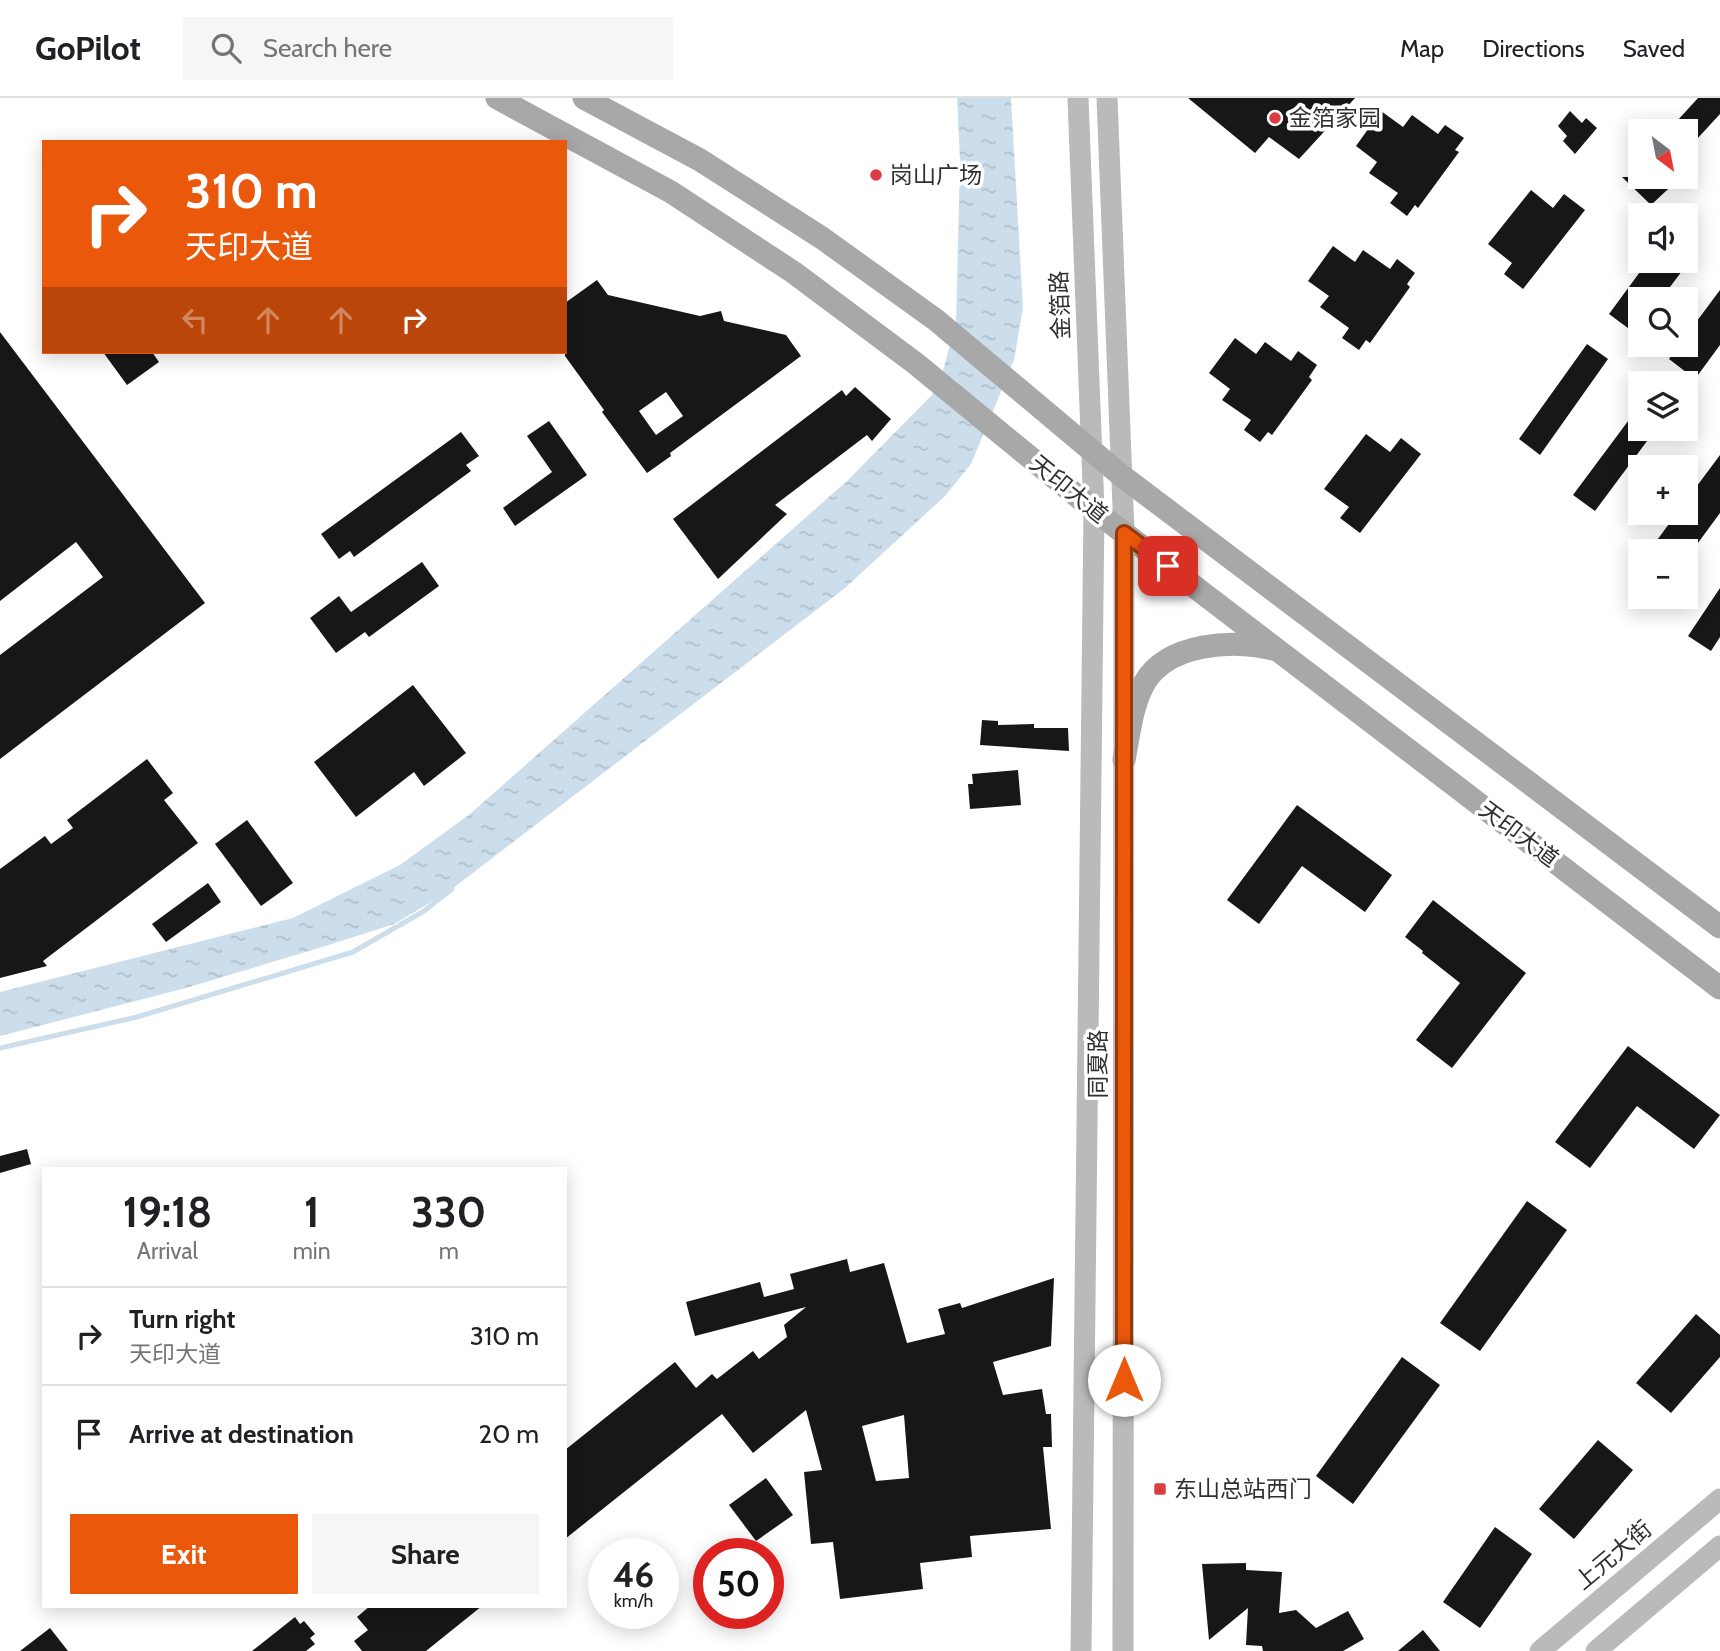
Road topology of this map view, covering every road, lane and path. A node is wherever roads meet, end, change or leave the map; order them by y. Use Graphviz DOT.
graph roads {
  1 [pos="497,98"];
  2 [pos="584,98"];
  3 [pos="1079,98"];
  4 [pos="1107,98"];
  5 [pos="1092,451"];
  6 [pos="1122,476"];
  7 [pos="1094,510"];
  8 [pos="1124,533"];
  9 [pos="1278,650"];
  10 [pos="1124,760"];
  11 [pos="1720,927"];
  12 [pos="1720,988"];
  13 [pos="1720,1499"];
  14 [pos="1720,1546"];
  15 [pos="1081,1651"];
  16 [pos="1123,1651"];
  17 [pos="1540,1651"];
  18 [pos="1596,1651"];
  1 -- 7 [label="main road, 天印大道"];
  2 -- 5 [label="main road, 天印大道"];
  3 -- 5 [label="main road, 金箔路"];
  4 -- 6 [label="main road"];
  5 -- 6 [label="main road, 天印大道"];
  5 -- 7 [label="main road, 金箔路"];
  6 -- 8 [label="main road, 同夏路"];
  6 -- 11 [label="main road, 天印大道"];
  7 -- 8 [label="main road, 天印大道"];
  7 -- 15 [label="main road, 同夏路"];
  8 -- 9 [label="main road, 天印大道"];
  8 -- 10 [label="main road, 同夏路"];
  9 -- 10 [label="main road"];
  9 -- 12 [label="main road, 天印大道"];
  10 -- 16 [label="main road, 同夏路"];
  13 -- 17 [label="main road, 上元大街"];
  14 -- 18 [label="main road"];
}
